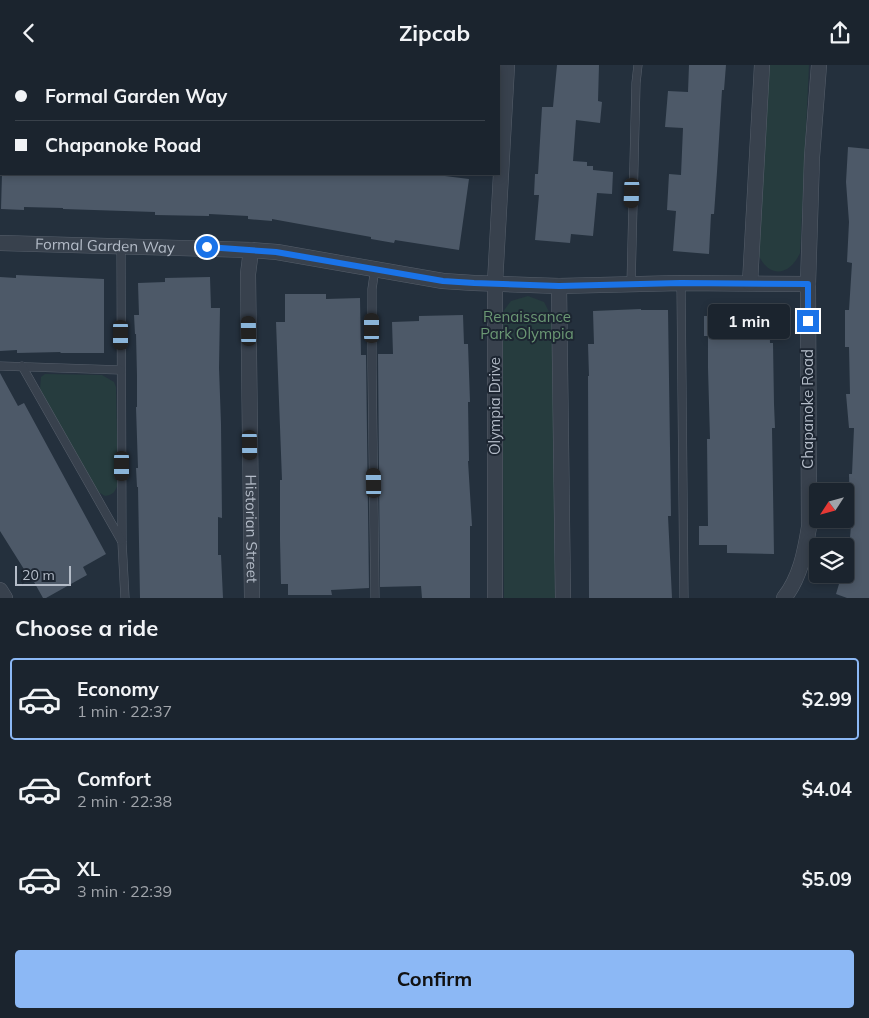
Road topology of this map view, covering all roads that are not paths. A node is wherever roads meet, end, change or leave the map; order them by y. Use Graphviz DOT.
graph roads {
  1 [pos="507,65"];
  2 [pos="638,65"];
  3 [pos="762,65"];
  4 [pos="819,65"];
  5 [pos="500,156"];
  6 [pos="499,175"];
  7 [pos="0,243"];
  8 [pos="121,245"];
  9 [pos="251,249"];
  10 [pos="375,268"];
  11 [pos="494,283"];
  12 [pos="681,283"];
  13 [pos="750,283"];
  14 [pos="808,284"];
  15 [pos="631,285"];
  16 [pos="559,286"];
  17 [pos="0,366"];
  18 [pos="22,367"];
  19 [pos="121,370"];
  20 [pos="122,542"];
  21 [pos="0,590"];
  22 [pos="5,598"];
  23 [pos="125,598"];
  24 [pos="252,598"];
  25 [pos="375,598"];
  26 [pos="495,598"];
  27 [pos="563,598"];
  28 [pos="684,598"];
  29 [pos="784,598"];
  1 -- 5 [label="street, Olympia Drive"];
  2 -- 15 [label="lane"];
  3 -- 13 [label="street"];
  4 -- 14 [label="street, Chapanoke Road"];
  6 -- 11 [label="street, Olympia Drive"];
  7 -- 8 [label="street, Formal Garden Way"];
  8 -- 9 [label="street, Formal Garden Way"];
  8 -- 19 [label="lane"];
  9 -- 10 [label="street, Formal Garden Way"];
  9 -- 24 [label="street, Historian Street"];
  10 -- 11 [label="street, Formal Garden Way"];
  10 -- 25 [label="lane"];
  11 -- 16 [label="street, Formal Garden Way"];
  11 -- 26 [label="street, Olympia Drive"];
  12 -- 13 [label="street, Formal Garden Way"];
  12 -- 15 [label="street, Formal Garden Way"];
  12 -- 28 [label="lane"];
  13 -- 14 [label="street, Formal Garden Way"];
  14 -- 29 [label="street, Chapanoke Road"];
  15 -- 16 [label="street, Formal Garden Way"];
  16 -- 27 [label="street"];
  17 -- 18 [label="lane"];
  18 -- 19 [label="lane"];
  18 -- 20 [label="lane"];
  19 -- 20 [label="lane"];
  20 -- 23 [label="lane"];
  21 -- 22 [label="street"];
}
